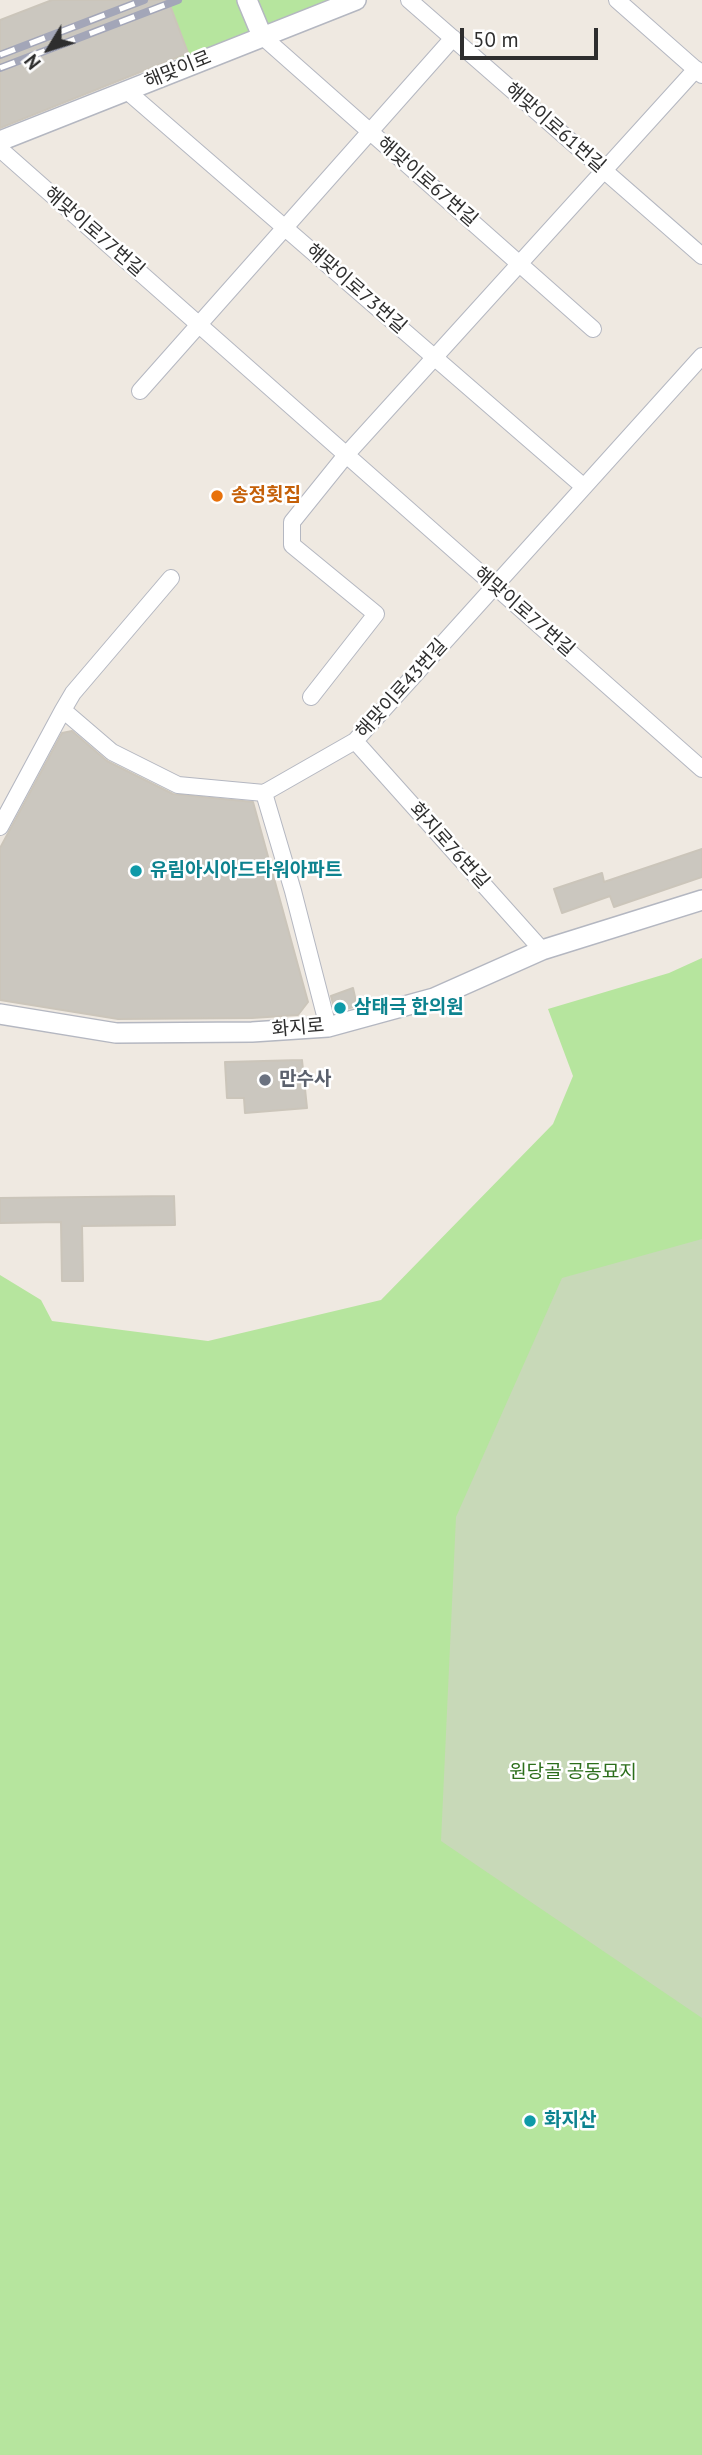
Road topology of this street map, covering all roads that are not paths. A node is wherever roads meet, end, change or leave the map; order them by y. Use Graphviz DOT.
graph roads {
  1 [pos="247,0"];
  2 [pos="356,0"];
  3 [pos="409,0"];
  4 [pos="617,0"];
  5 [pos="262,36"];
  6 [pos="453,38"];
  7 [pos="699,72"];
  8 [pos="127,91"];
  9 [pos="370,132"];
  10 [pos="0,141"];
  11 [pos="0,149"];
  12 [pos="604,170"];
  13 [pos="285,228"];
  14 [pos="702,256"];
  15 [pos="519,264"];
  16 [pos="199,324"];
  17 [pos="593,329"];
  18 [pos="435,357"];
  19 [pos="702,357"];
  20 [pos="140,391"];
  21 [pos="346,454"];
  22 [pos="584,487"];
  23 [pos="171,578"];
  24 [pos="495,586"];
  25 [pos="311,696"];
  26 [pos="63,710"];
  27 [pos="355,741"];
  28 [pos="702,769"];
  29 [pos="264,793"];
  30 [pos="0,827"];
  31 [pos="702,900"];
  32 [pos="542,950"];
  33 [pos="0,1014"];
  34 [pos="328,1027"];
  1 -- 5 [label="street"];
  2 -- 5 [label="street, 해맞이로"];
  3 -- 6 [label="street, 해맞이로61번길"];
  4 -- 7 [label="street"];
  5 -- 8 [label="street, 해맞이로"];
  5 -- 9 [label="street, 해맞이로67번길"];
  6 -- 9 [label="street"];
  6 -- 12 [label="street, 해맞이로61번길"];
  7 -- 12 [label="street"];
  8 -- 10 [label="street, 해맞이로"];
  8 -- 13 [label="street, 해맞이로73번길"];
  9 -- 13 [label="street"];
  9 -- 15 [label="street, 해맞이로67번길"];
  11 -- 16 [label="street, 해맞이로77번길"];
  12 -- 14 [label="street, 해맞이로61번길"];
  12 -- 15 [label="street"];
  13 -- 16 [label="street"];
  13 -- 18 [label="street, 해맞이로73번길"];
  15 -- 17 [label="street, 해맞이로67번길"];
  15 -- 18 [label="street"];
  16 -- 20 [label="street"];
  16 -- 21 [label="street, 해맞이로77번길"];
  18 -- 21 [label="street"];
  18 -- 22 [label="street, 해맞이로73번길"];
  19 -- 22 [label="street, 해맞이로43번길"];
  21 -- 24 [label="street, 해맞이로77번길"];
  21 -- 25 [label="street"];
  22 -- 24 [label="street, 해맞이로43번길"];
  23 -- 26 [label="street"];
  24 -- 27 [label="street, 해맞이로43번길"];
  24 -- 28 [label="street, 해맞이로77번길"];
  26 -- 29 [label="street"];
  26 -- 30 [label="street"];
  27 -- 29 [label="street, 해맞이로43번길"];
  27 -- 32 [label="street, 화지로76번길"];
  29 -- 34 [label="street"];
  31 -- 32 [label="street, 화지로"];
  32 -- 34 [label="street, 화지로"];
  33 -- 34 [label="street, 화지로"];
}
